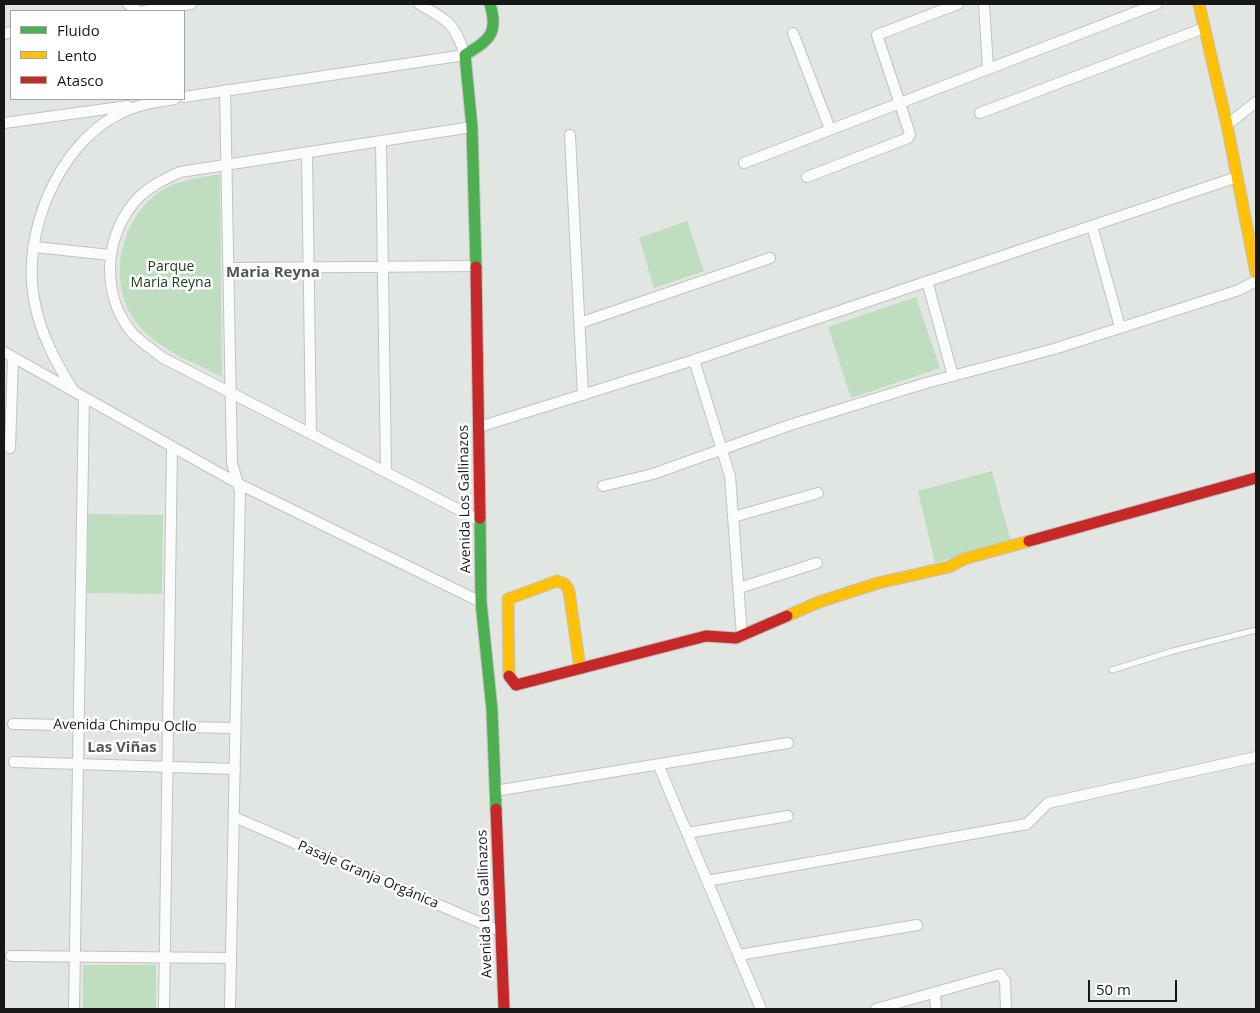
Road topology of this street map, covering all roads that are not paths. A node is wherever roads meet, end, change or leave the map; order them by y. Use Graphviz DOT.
graph roads {
  1 [pos="191,4"];
  2 [pos="419,4"];
  3 [pos="490,4"];
  4 [pos="958,4"];
  5 [pos="984,4"];
  6 [pos="1157,4"];
  7 [pos="1199,4"];
  8 [pos="151,10"];
  9 [pos="1204,28"];
  10 [pos="793,34"];
  11 [pos="466,55"];
  12 [pos="988,68"];
  13 [pos="225,90"];
  14 [pos="185,97"];
  15 [pos="168,100"];
  16 [pos="900,102"];
  17 [pos="1256,102"];
  18 [pos="141,104"];
  19 [pos="980,113"];
  20 [pos="4,123"];
  21 [pos="1227,126"];
  22 [pos="472,127"];
  23 [pos="830,129"];
  24 [pos="570,135"];
  25 [pos="381,141"];
  26 [pos="307,152"];
  27 [pos="744,162"];
  28 [pos="227,165"];
  29 [pos="807,177"];
  30 [pos="1237,178"];
  31 [pos="1092,226"];
  32 [pos="35,247"];
  33 [pos="110,255"];
  34 [pos="770,258"];
  35 [pos="476,266"];
  36 [pos="309,267"];
  37 [pos="383,267"];
  38 [pos="228,268"];
  39 [pos="1256,273"];
  40 [pos="927,281"];
  41 [pos="1256,282"];
  42 [pos="580,323"];
  43 [pos="1120,327"];
  44 [pos="4,352"];
  45 [pos="13,357"];
  46 [pos="694,360"];
  47 [pos="953,376"];
  48 [pos="73,391"];
  49 [pos="230,392"];
  50 [pos="583,395"];
  51 [pos="84,397"];
  52 [pos="482,427"];
  53 [pos="312,434"];
  54 [pos="10,448"];
  55 [pos="172,448"];
  56 [pos="723,449"];
  57 [pos="386,472"];
  58 [pos="1256,478"];
  59 [pos="237,483"];
  60 [pos="603,486"];
  61 [pos="818,493"];
  62 [pos="733,517"];
  63 [pos="480,520"];
  64 [pos="818,563"];
  65 [pos="738,588"];
  66 [pos="481,602"];
  67 [pos="1256,630"];
  68 [pos="742,636"];
  69 [pos="580,668"];
  70 [pos="1112,670"];
  71 [pos="13,724"];
  72 [pos="78,725"];
  73 [pos="168,727"];
  74 [pos="236,728"];
  75 [pos="788,743"];
  76 [pos="1256,758"];
  77 [pos="14,762"];
  78 [pos="78,764"];
  79 [pos="658,764"];
  80 [pos="168,767"];
  81 [pos="235,769"];
  82 [pos="496,792"];
  83 [pos="788,816"];
  84 [pos="234,817"];
  85 [pos="687,833"];
  86 [pos="707,881"];
  87 [pos="917,925"];
  88 [pos="502,932"];
  89 [pos="739,955"];
  90 [pos="11,956"];
  91 [pos="74,957"];
  92 [pos="165,958"];
  93 [pos="231,958"];
  94 [pos="934,992"];
  95 [pos="74,1009"];
  96 [pos="164,1009"];
  97 [pos="230,1009"];
  98 [pos="504,1009"];
  99 [pos="761,1009"];
  100 [pos="876,1009"];
  101 [pos="936,1009"];
  102 [pos="1006,1009"];
  1 -- 8 [label="street"];
  2 -- 11 [label="street"];
  3 -- 11 [label="street"];
  4 -- 16 [label="street"];
  5 -- 12 [label="street"];
  6 -- 12 [label="street"];
  7 -- 9 [label="street"];
  9 -- 19 [label="street"];
  9 -- 21 [label="street"];
  10 -- 23 [label="street"];
  11 -- 13 [label="street"];
  11 -- 22 [label="street, Avenida Los Gallinazos"];
  12 -- 16 [label="street"];
  13 -- 14 [label="street"];
  13 -- 28 [label="street"];
  15 -- 18 [label="street"];
  16 -- 23 [label="street"];
  16 -- 29 [label="street"];
  17 -- 21 [label="street"];
  18 -- 20 [label="street"];
  18 -- 32 [label="street"];
  21 -- 30 [label="street"];
  22 -- 25 [label="street"];
  22 -- 35 [label="street, Avenida Los Gallinazos"];
  23 -- 27 [label="street"];
  24 -- 42 [label="street"];
  25 -- 26 [label="street"];
  25 -- 37 [label="street"];
  26 -- 28 [label="street"];
  26 -- 36 [label="street"];
  28 -- 33 [label="street"];
  28 -- 38 [label="street"];
  30 -- 31 [label="street"];
  30 -- 39 [label="street"];
  31 -- 40 [label="street"];
  31 -- 43 [label="street"];
  32 -- 33 [label="street"];
  32 -- 48 [label="street"];
  33 -- 49 [label="street"];
  34 -- 42 [label="street"];
  35 -- 37 [label="street"];
  35 -- 52 [label="street, Avenida Los Gallinazos"];
  36 -- 37 [label="street"];
  36 -- 38 [label="street"];
  36 -- 53 [label="street"];
  37 -- 57 [label="street"];
  38 -- 49 [label="street"];
  40 -- 46 [label="street"];
  40 -- 47 [label="street"];
  41 -- 43 [label="street"];
  42 -- 50 [label="street"];
  43 -- 47 [label="street"];
  44 -- 45 [label="street"];
  45 -- 48 [label="street"];
  45 -- 54 [label="street"];
  46 -- 50 [label="street"];
  46 -- 56 [label="street"];
  47 -- 56 [label="street"];
  48 -- 51 [label="street"];
  49 -- 53 [label="street"];
  49 -- 59 [label="street"];
  50 -- 52 [label="street"];
  51 -- 55 [label="street"];
  51 -- 72 [label="street"];
  52 -- 63 [label="street, Avenida Los Gallinazos"];
  53 -- 57 [label="street"];
  55 -- 59 [label="street"];
  55 -- 73 [label="street"];
  56 -- 60 [label="street"];
  56 -- 62 [label="street"];
  57 -- 63 [label="street"];
  58 -- 68 [label="street"];
  59 -- 66 [label="street"];
  59 -- 74 [label="street"];
  61 -- 62 [label="street"];
  62 -- 65 [label="street"];
  63 -- 66 [label="street, Avenida Los Gallinazos"];
  64 -- 65 [label="street"];
  65 -- 68 [label="street"];
  66 -- 82 [label="street, Avenida Los Gallinazos"];
  67 -- 70 [label="lane"];
  68 -- 69 [label="street"];
  69 -- 69 [label="street"];
  71 -- 72 [label="street, Avenida Chimpu Ocllo"];
  72 -- 73 [label="street, Avenida Chimpu Ocllo"];
  72 -- 78 [label="street"];
  73 -- 74 [label="street, Avenida Chimpu Ocllo"];
  73 -- 80 [label="street"];
  74 -- 81 [label="street"];
  75 -- 79 [label="street"];
  76 -- 86 [label="street"];
  77 -- 78 [label="street"];
  78 -- 80 [label="street"];
  78 -- 91 [label="street"];
  79 -- 82 [label="street"];
  79 -- 85 [label="street"];
  80 -- 81 [label="street"];
  80 -- 92 [label="street"];
  81 -- 84 [label="street"];
  82 -- 88 [label="street, Avenida Los Gallinazos"];
  83 -- 85 [label="street"];
  84 -- 88 [label="street, Pasaje Granja Orgánica"];
  84 -- 93 [label="street"];
  85 -- 86 [label="street"];
  86 -- 89 [label="street"];
  87 -- 89 [label="street"];
  88 -- 98 [label="street, Avenida Los Gallinazos"];
  89 -- 99 [label="street"];
  90 -- 91 [label="street"];
  91 -- 92 [label="street"];
  91 -- 95 [label="street"];
  92 -- 93 [label="street"];
  92 -- 96 [label="street"];
  93 -- 97 [label="street"];
  94 -- 100 [label="street"];
  94 -- 101 [label="street"];
  94 -- 102 [label="street"];
}
